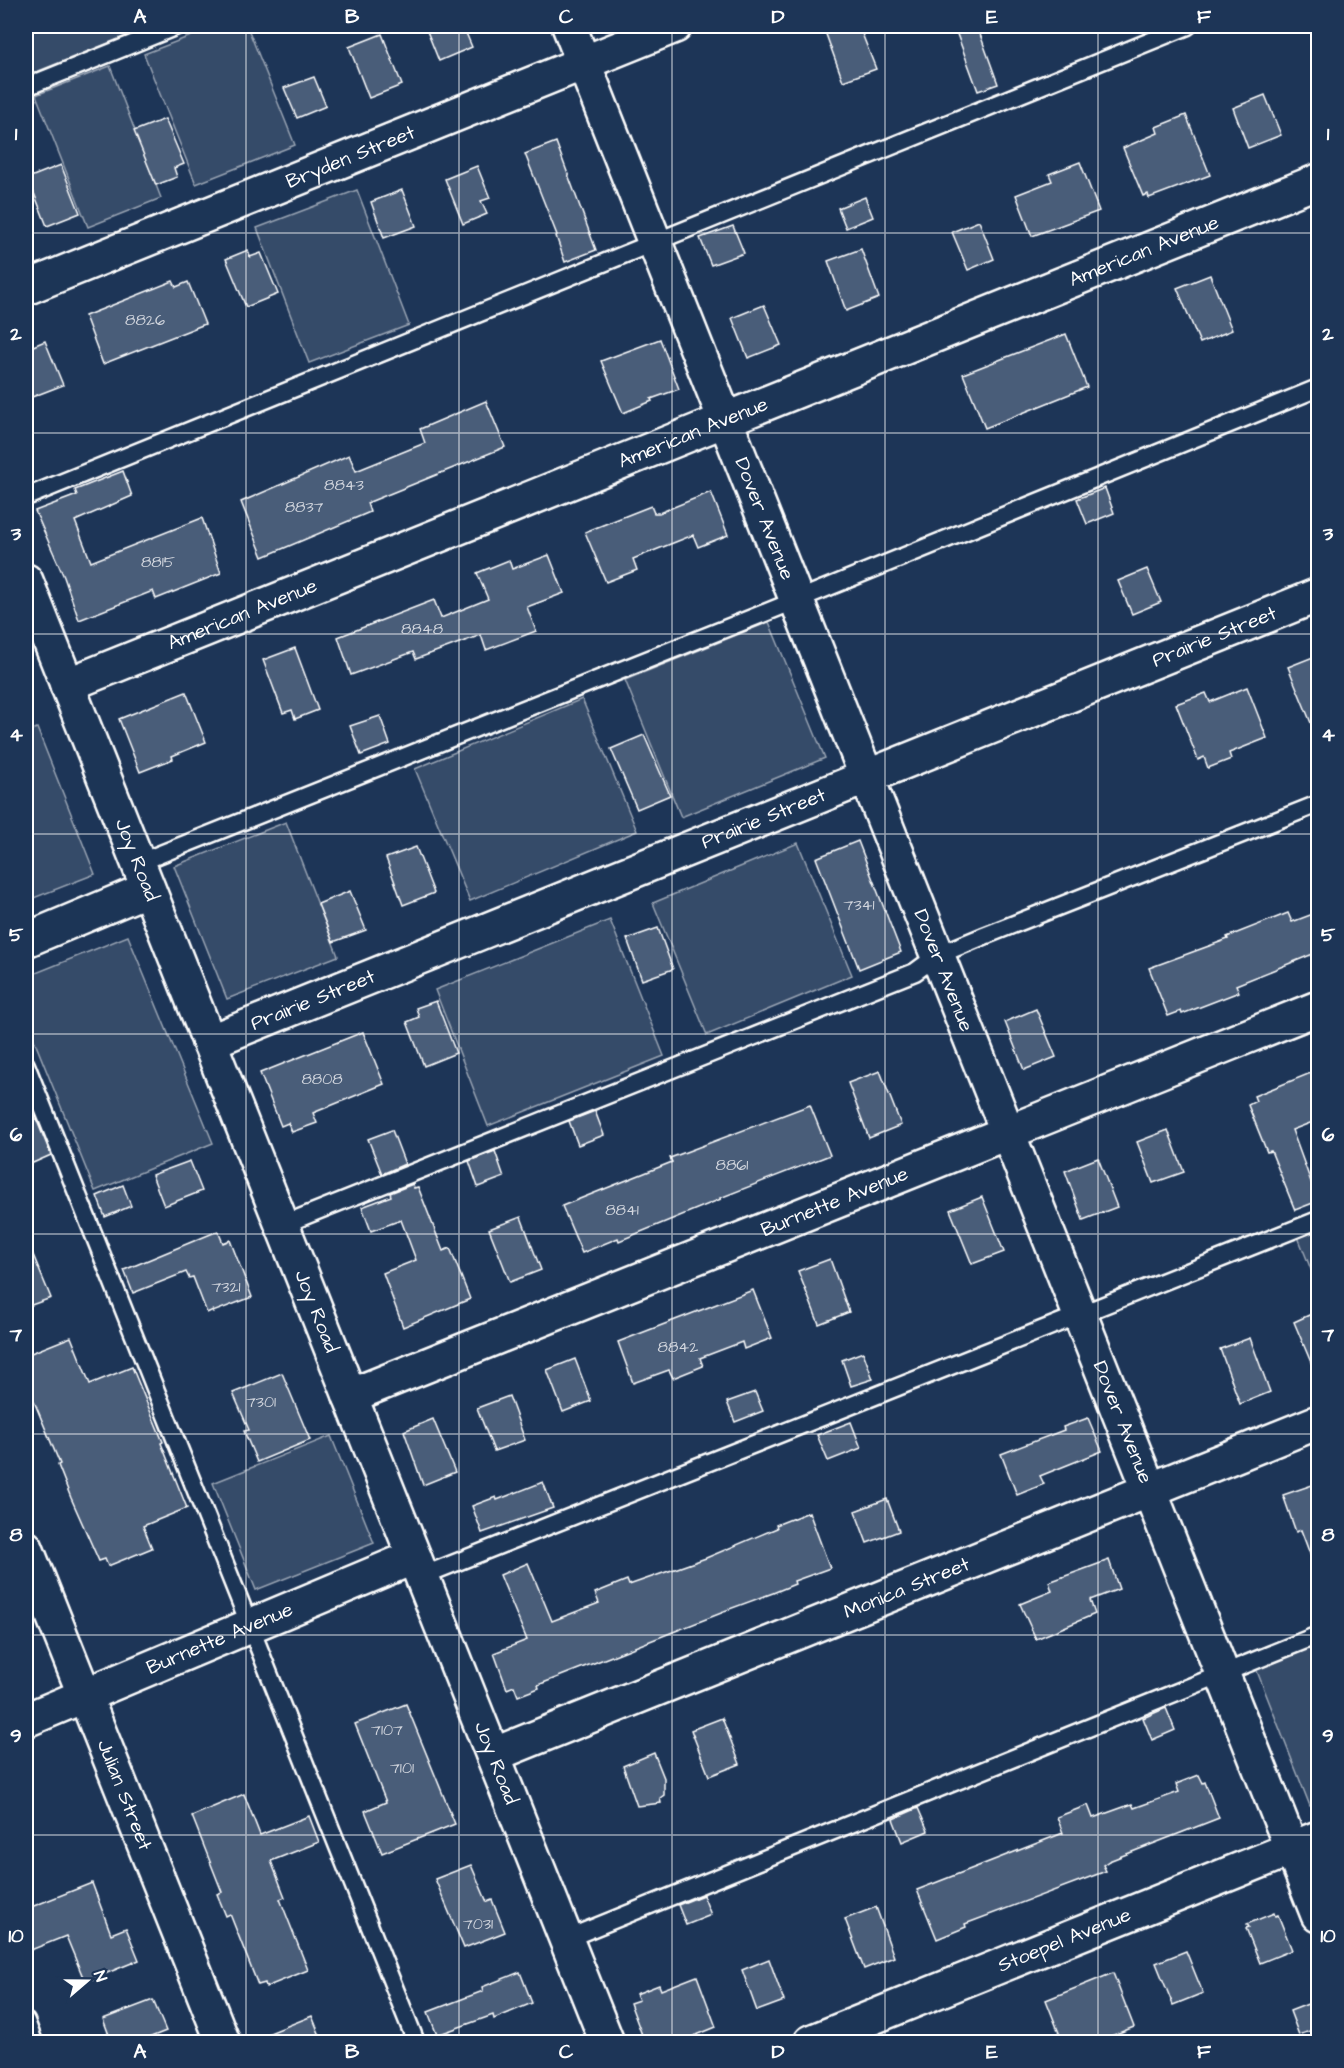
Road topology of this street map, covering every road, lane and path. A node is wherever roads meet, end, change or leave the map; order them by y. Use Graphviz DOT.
graph roads {
  1 [pos="177,26"];
  2 [pos="569,26"];
  3 [pos="675,26"];
  4 [pos="1188,26"];
  5 [pos="584,62"];
  6 [pos="26,87"];
  7 [pos="1318,181"];
  8 [pos="655,242"];
  9 [pos="26,288"];
  10 [pos="1318,388"];
  11 [pos="726,420"];
  12 [pos="26,497"];
  13 [pos="26,581"];
  14 [pos="1318,595"];
  15 [pos="797,600"];
  16 [pos="68,686"];
  17 [pos="867,777"];
  18 [pos="1318,804"];
  19 [pos="143,876"];
  20 [pos="26,940"];
  21 [pos="938,956"];
  22 [pos="1318,1008"];
  23 [pos="209,1042"];
  24 [pos="26,1065"];
  25 [pos="1008,1134"];
  26 [pos="1318,1220"];
  27 [pos="282,1225"];
  28 [pos="1080,1314"];
  29 [pos="350,1396"];
  30 [pos="1318,1422"];
  31 [pos="1150,1491"];
  32 [pos="26,1548"];
  33 [pos="418,1567"];
  34 [pos="250,1626"];
  35 [pos="1318,1635"];
  36 [pos="1223,1674"];
  37 [pos="84,1695"];
  38 [pos="26,1720"];
  39 [pos="493,1755"];
  40 [pos="1305,1843"];
  41 [pos="1318,1915"];
  42 [pos="566,1939"];
  43 [pos="26,2021"];
  44 [pos="34,2043"];
  45 [pos="223,2043"];
  46 [pos="416,2043"];
  47 [pos="607,2043"];
  48 [pos="811,2043"];
  1 -- 6 [label="lane"];
  2 -- 5 [label="street, Dover Avenue"];
  3 -- 5 [label="street, Bryden Street"];
  4 -- 8 [label="lane"];
  5 -- 8 [label="street, Dover Avenue"];
  5 -- 9 [label="street, Bryden Street"];
  7 -- 11 [label="street, American Avenue"];
  8 -- 11 [label="street, Dover Avenue"];
  8 -- 12 [label="lane"];
  10 -- 15 [label="lane"];
  11 -- 15 [label="street, Dover Avenue"];
  11 -- 16 [label="street, American Avenue"];
  13 -- 16 [label="street, Joy Road"];
  14 -- 17 [label="street, Prairie Street"];
  15 -- 17 [label="street, Dover Avenue"];
  15 -- 19 [label="lane"];
  16 -- 19 [label="street, Joy Road"];
  17 -- 21 [label="street, Dover Avenue"];
  17 -- 23 [label="street, Prairie Street"];
  18 -- 21 [label="lane"];
  19 -- 20 [label="street"];
  19 -- 23 [label="street, Joy Road"];
  21 -- 25 [label="street, Dover Avenue"];
  21 -- 27 [label="lane"];
  22 -- 25 [label="street, Burnette Avenue"];
  23 -- 27 [label="street, Joy Road"];
  24 -- 34 [label="lane"];
  25 -- 28 [label="street, Dover Avenue"];
  25 -- 29 [label="street, Burnette Avenue"];
  26 -- 28 [label="lane"];
  27 -- 29 [label="street, Joy Road"];
  28 -- 31 [label="street, Dover Avenue"];
  28 -- 33 [label="lane"];
  29 -- 33 [label="street, Joy Road"];
  30 -- 31 [label="street, Monica Street"];
  31 -- 36 [label="street, Dover Avenue"];
  31 -- 39 [label="street, Monica Street"];
  32 -- 37 [label="street, Julian Street"];
  33 -- 34 [label="street, Burnette Avenue"];
  33 -- 39 [label="street, Joy Road"];
  34 -- 37 [label="street, Burnette Avenue"];
  34 -- 46 [label="lane"];
  35 -- 36 [label="lane"];
  36 -- 40 [label="street, Dover Avenue"];
  36 -- 42 [label="lane"];
  37 -- 38 [label="street, Burnette Avenue"];
  37 -- 45 [label="street, Julian Street"];
  39 -- 42 [label="street, Joy Road"];
  40 -- 41 [label="street, Dover Avenue"];
  40 -- 48 [label="street, Stoepel Avenue"];
  42 -- 47 [label="street, Joy Road"];
  43 -- 44 [label="lane"];
}
